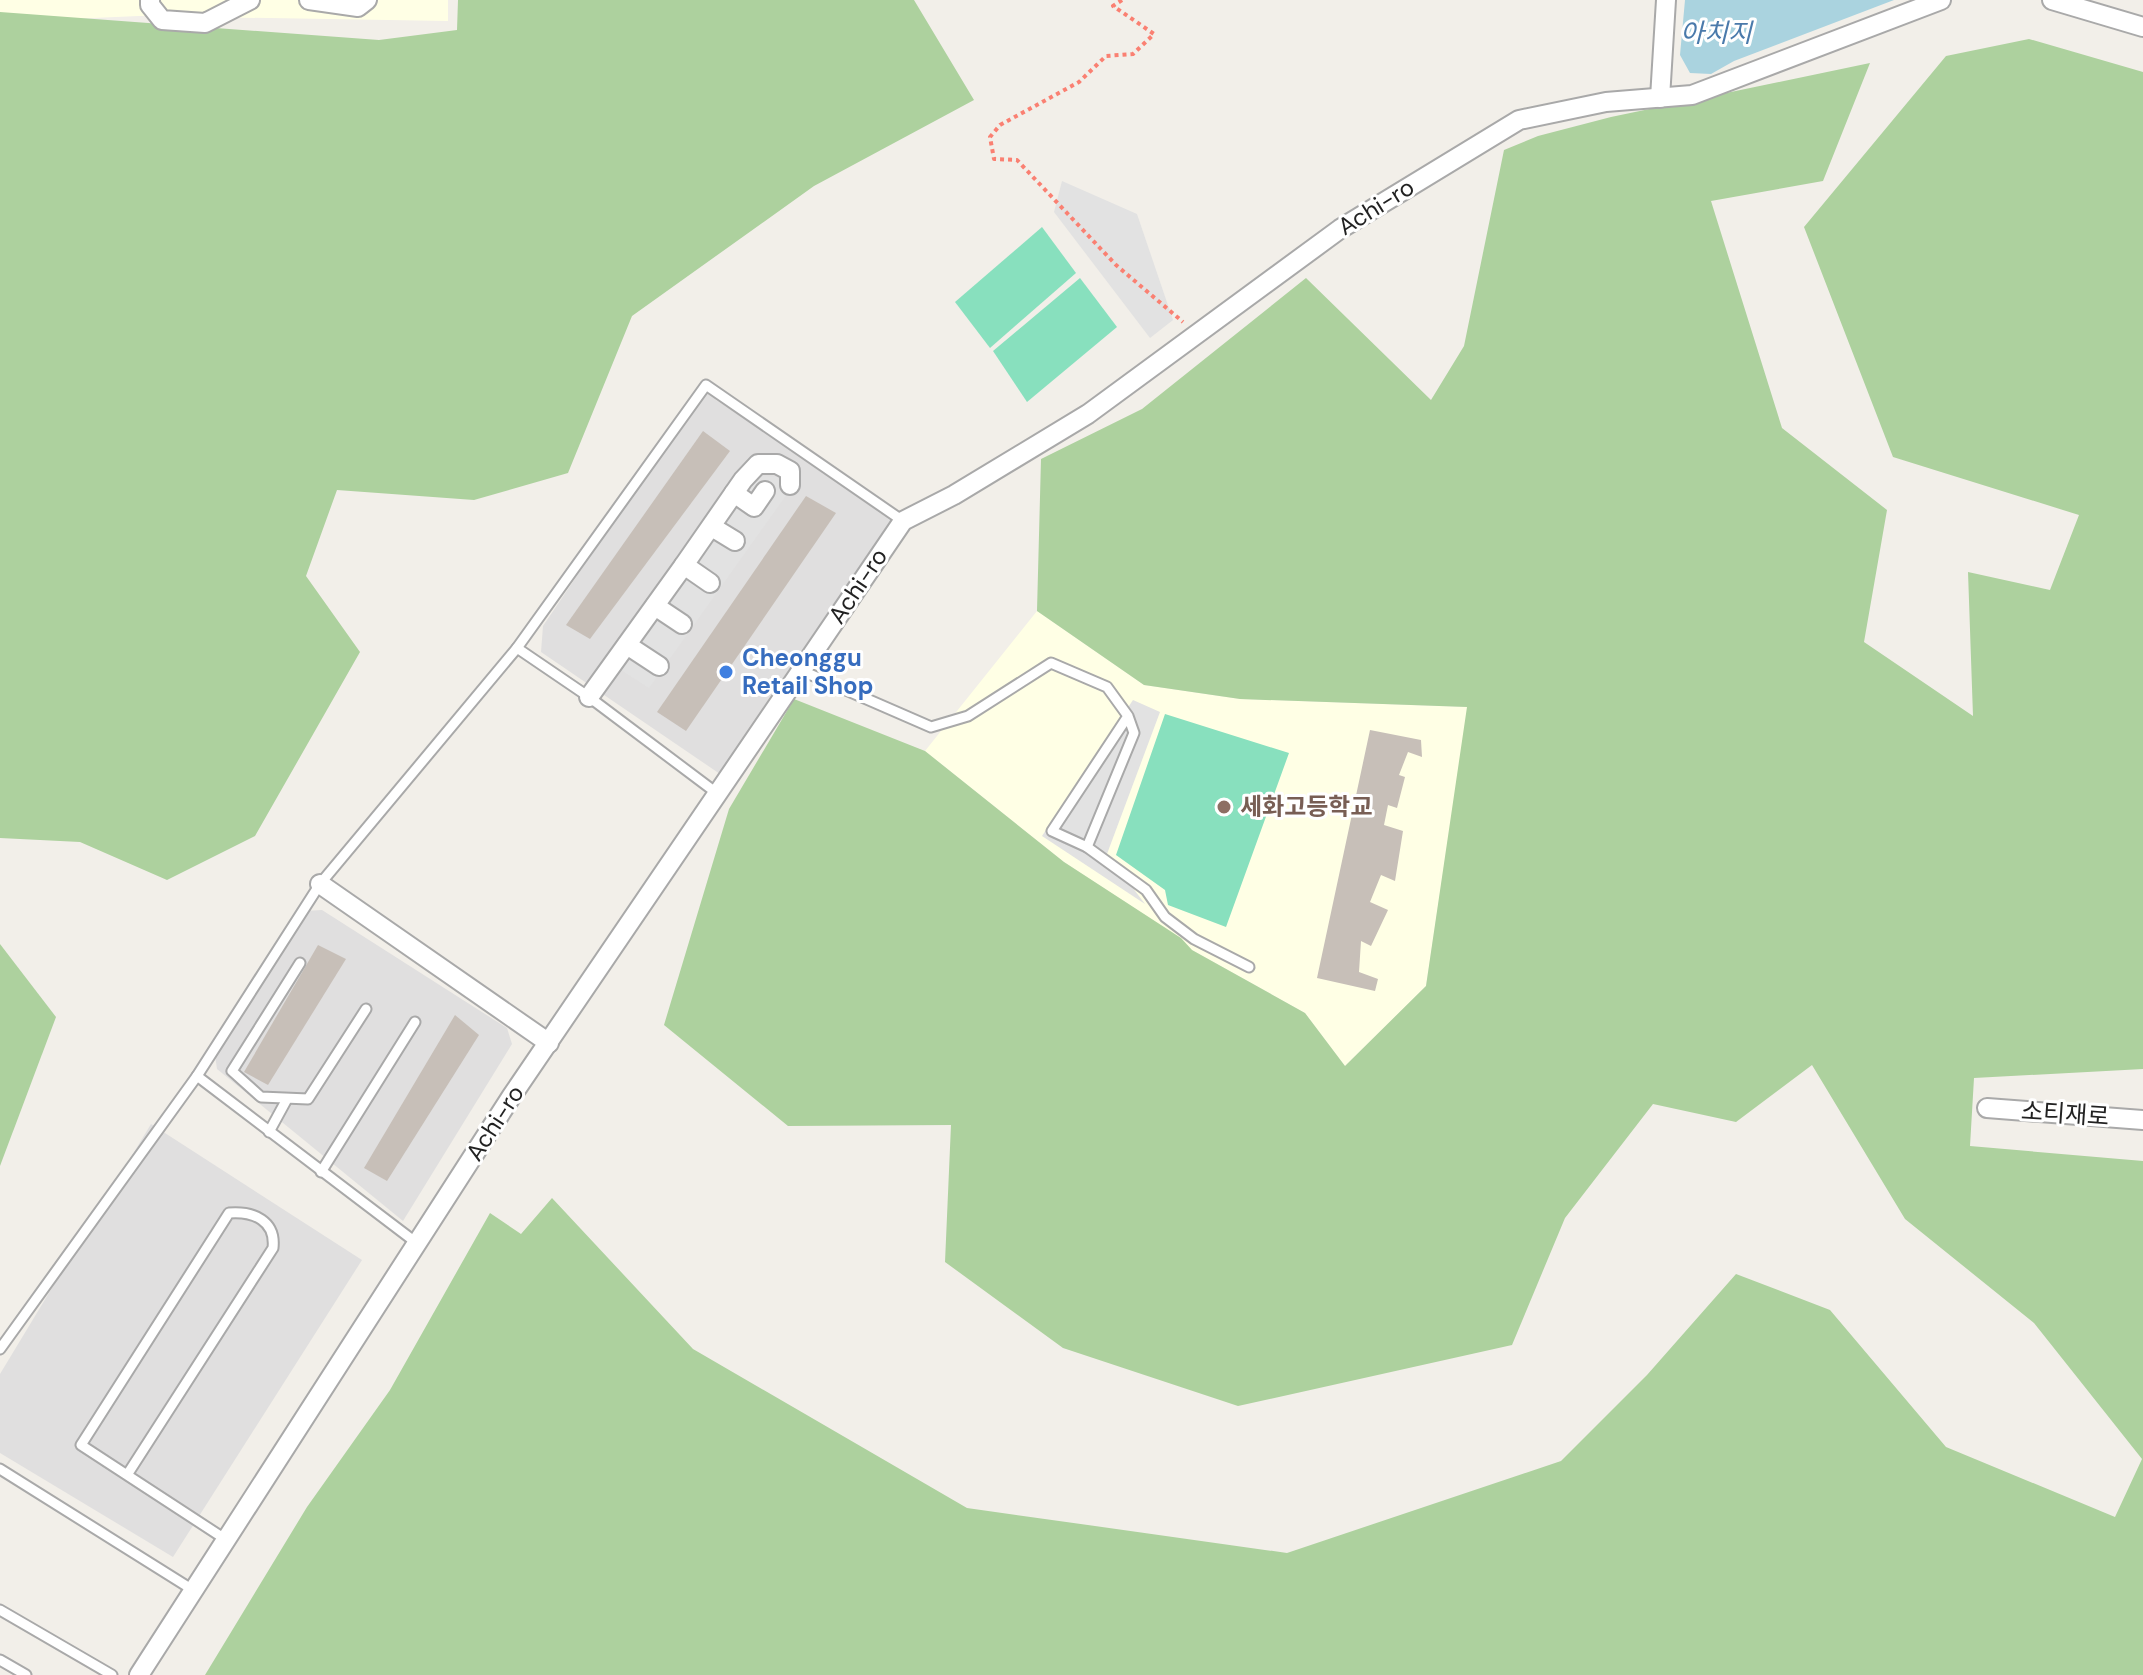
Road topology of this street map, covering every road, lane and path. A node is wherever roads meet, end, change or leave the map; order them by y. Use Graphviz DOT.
graph roads {
  1 [pos="150,0"];
  2 [pos="250,0"];
  3 [pos="309,0"];
  4 [pos="367,0"];
  5 [pos="1122,0"];
  6 [pos="1666,0"];
  7 [pos="1941,0"];
  8 [pos="2052,0"];
  9 [pos="2143,27"];
  10 [pos="1660,98"];
  11 [pos="1197,334"];
  12 [pos="790,485"];
  13 [pos="765,491"];
  14 [pos="734,493"];
  15 [pos="903,521"];
  16 [pos="712,527"];
  17 [pos="735,541"];
  18 [pos="684,565"];
  19 [pos="710,583"];
  20 [pos="655,606"];
  21 [pos="682,624"];
  22 [pos="627,645"];
  23 [pos="517,648"];
  24 [pos="659,666"];
  25 [pos="800,670"];
  26 [pos="589,697"];
  27 [pos="1128,716"];
  28 [pos="720,795"];
  29 [pos="1087,847"];
  30 [pos="320,884"];
  31 [pos="300,963"];
  32 [pos="1249,967"];
  33 [pos="366,1009"];
  34 [pos="415,1022"];
  35 [pos="549,1043"];
  36 [pos="197,1076"];
  37 [pos="287,1099"];
  38 [pos="1987,1108"];
  39 [pos="2143,1120"];
  40 [pos="269,1132"];
  41 [pos="321,1172"];
  42 [pos="418,1244"];
  43 [pos="0,1349"];
  44 [pos="0,1469"];
  45 [pos="127,1475"];
  46 [pos="225,1539"];
  47 [pos="193,1590"];
  48 [pos="0,1610"];
  49 [pos="0,1660"];
  50 [pos="26,1675"];
  51 [pos="112,1675"];
  52 [pos="139,1675"];
  1 -- 2 [label="street"];
  3 -- 4 [label="street"];
  5 -- 11 [label="path"];
  6 -- 10 [label="street"];
  7 -- 10 [label="street, Achi-ro"];
  8 -- 9 [label="street"];
  10 -- 11 [label="street, Achi-ro"];
  11 -- 15 [label="street, Achi-ro"];
  12 -- 14 [label="street"];
  13 -- 14 [label="street"];
  14 -- 16 [label="street"];
  15 -- 23 [label="lane"];
  15 -- 25 [label="street, Achi-ro"];
  16 -- 17 [label="street"];
  16 -- 18 [label="street"];
  18 -- 19 [label="street"];
  18 -- 20 [label="street"];
  20 -- 21 [label="street"];
  20 -- 22 [label="street"];
  22 -- 24 [label="street"];
  22 -- 26 [label="street"];
  23 -- 26 [label="lane"];
  23 -- 30 [label="lane"];
  25 -- 27 [label="lane"];
  25 -- 28 [label="street, Achi-ro"];
  26 -- 28 [label="lane"];
  27 -- 29 [label="lane"];
  27 -- 29 [label="lane"];
  28 -- 35 [label="street, Achi-ro"];
  29 -- 32 [label="lane"];
  30 -- 35 [label="street"];
  30 -- 36 [label="lane"];
  31 -- 37 [label="lane"];
  33 -- 37 [label="lane"];
  34 -- 41 [label="lane"];
  35 -- 42 [label="street, Achi-ro"];
  36 -- 40 [label="lane"];
  36 -- 43 [label="lane"];
  37 -- 40 [label="lane"];
  38 -- 39 [label="street, 소티재로"];
  40 -- 41 [label="lane"];
  41 -- 42 [label="lane"];
  42 -- 46 [label="street, Achi-ro"];
  44 -- 47 [label="lane"];
  45 -- 45 [label="lane"];
  45 -- 46 [label="lane"];
  46 -- 47 [label="street, Achi-ro"];
  47 -- 52 [label="street, Achi-ro"];
  48 -- 51 [label="lane"];
  49 -- 50 [label="lane"];
}
